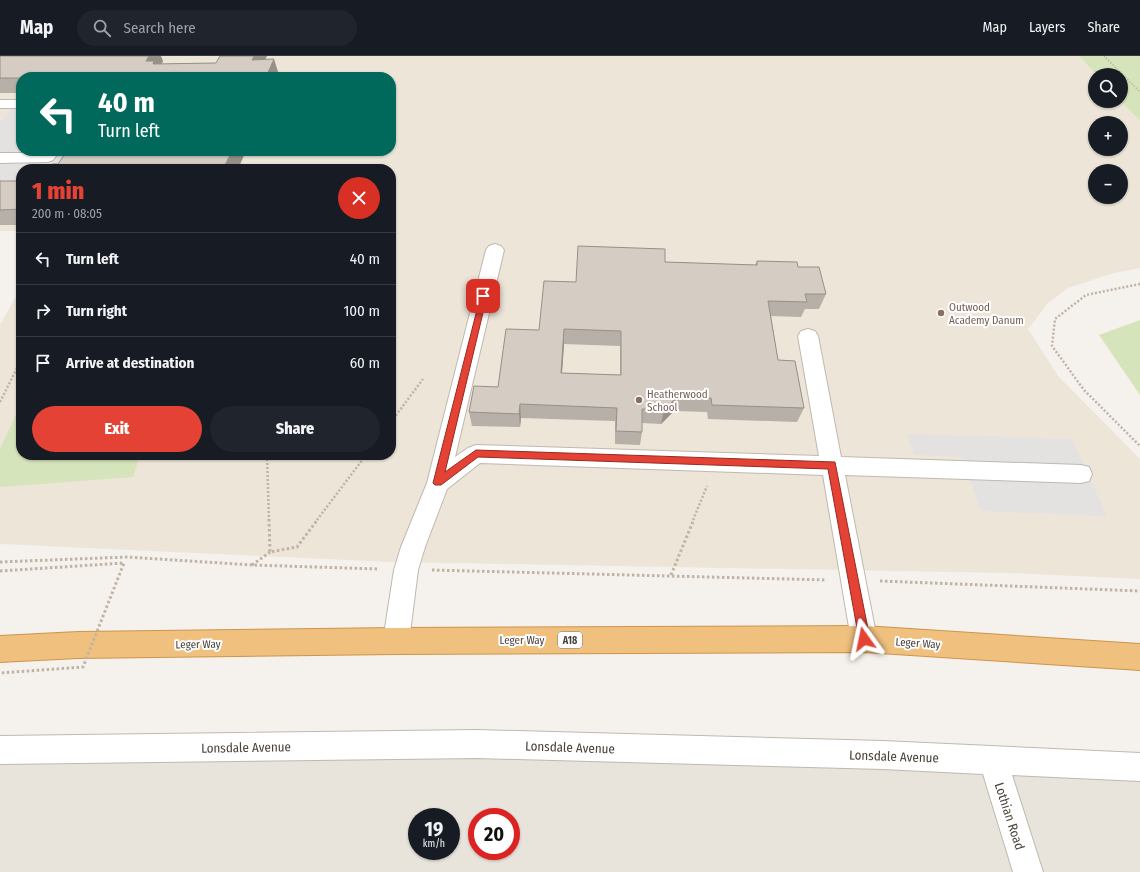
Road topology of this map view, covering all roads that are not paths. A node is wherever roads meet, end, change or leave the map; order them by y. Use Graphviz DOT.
graph roads {
  1 [pos="0,104"];
  2 [pos="16,104"];
  3 [pos="49,156"];
  4 [pos="0,158"];
  5 [pos="494,250"];
  6 [pos="808,336"];
  7 [pos="832,465"];
  8 [pos="1081,474"];
  9 [pos="438,483"];
  10 [pos="864,639"];
  11 [pos="396,641"];
  12 [pos="0,649"];
  13 [pos="1140,657"];
  14 [pos="0,750"];
  15 [pos="992,760"];
  16 [pos="1140,766"];
  17 [pos="1028,872"];
  1 -- 2 [label="street"];
  3 -- 4 [label="street"];
  5 -- 9 [label="street"];
  6 -- 7 [label="street"];
  7 -- 8 [label="street"];
  7 -- 9 [label="street"];
  7 -- 10 [label="street"];
  9 -- 11 [label="street"];
  10 -- 11 [label="highway, Leger Way / A18"];
  10 -- 13 [label="highway, Leger Way / A18"];
  11 -- 12 [label="highway, Leger Way / A18"];
  14 -- 15 [label="street, Lonsdale Avenue"];
  15 -- 16 [label="street, Lonsdale Avenue"];
  15 -- 17 [label="street, Lothian Road"];
}
